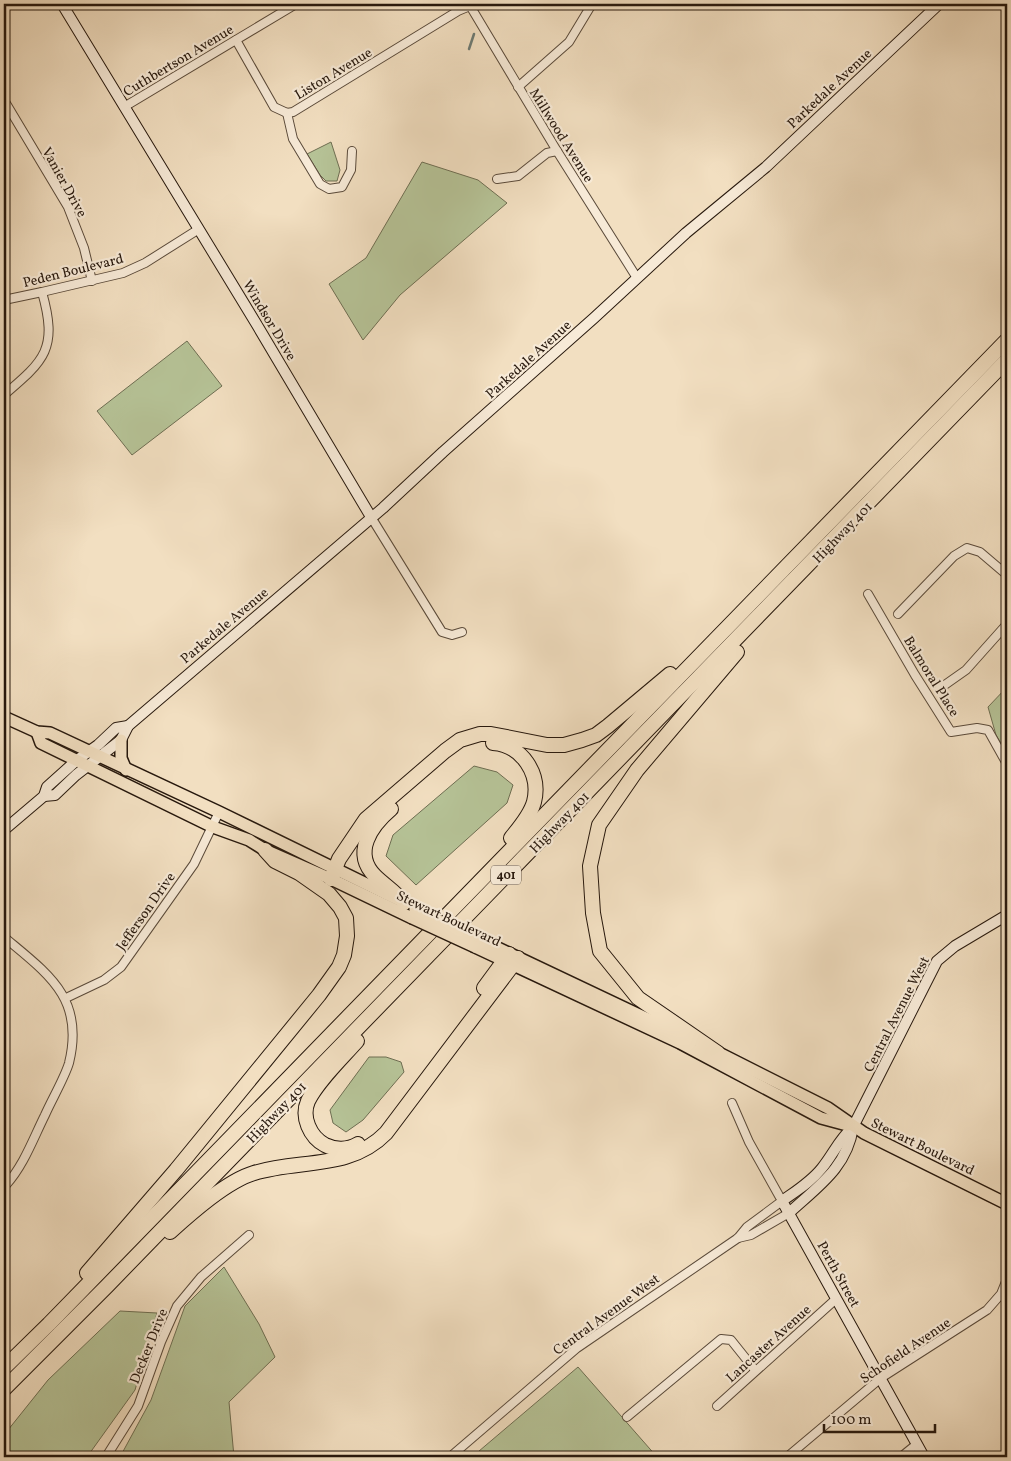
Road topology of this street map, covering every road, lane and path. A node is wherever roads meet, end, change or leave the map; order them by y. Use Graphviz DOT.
graph roads {
  1 [pos="62,4"];
  2 [pos="296,4"];
  3 [pos="592,4"];
  4 [pos="939,4"];
  5 [pos="470,5"];
  6 [pos="236,40"];
  7 [pos="518,87"];
  8 [pos="4,100"];
  9 [pos="124,107"];
  10 [pos="287,113"];
  11 [pos="352,151"];
  12 [pos="557,151"];
  13 [pos="497,179"];
  14 [pos="199,230"];
  15 [pos="637,278"];
  16 [pos="92,281"];
  17 [pos="42,292"];
  18 [pos="4,300"];
  19 [pos="1007,340"];
  20 [pos="1007,360"];
  21 [pos="4,395"];
  22 [pos="371,517"];
  23 [pos="1007,575"];
  24 [pos="795,580"];
  25 [pos="868,594"];
  26 [pos="898,614"];
  27 [pos="739,616"];
  28 [pos="1007,624"];
  29 [pos="462,632"];
  30 [pos="939,689"];
  31 [pos="4,717"];
  32 [pos="128,726"];
  33 [pos="37,732"];
  34 [pos="121,740"];
  35 [pos="88,752"];
  36 [pos="100,757"];
  37 [pos="77,760"];
  38 [pos="1007,764"];
  39 [pos="88,766"];
  40 [pos="126,770"];
  41 [pos="44,796"];
  42 [pos="219,812"];
  43 [pos="213,827"];
  44 [pos="4,830"];
  45 [pos="265,850"];
  46 [pos="333,874"];
  47 [pos="411,911"];
  48 [pos="1007,914"];
  49 [pos="430,932"];
  50 [pos="4,937"];
  51 [pos="511,960"];
  52 [pos="66,998"];
  53 [pos="383,1002"];
  54 [pos="718,1053"];
  55 [pos="732,1103"];
  56 [pos="853,1127"];
  57 [pos="4,1185"];
  58 [pos="782,1201"];
  59 [pos="1007,1204"];
  60 [pos="789,1212"];
  61 [pos="249,1235"];
  62 [pos="738,1238"];
  63 [pos="1007,1279"];
  64 [pos="107,1286"];
  65 [pos="836,1299"];
  66 [pos="49,1324"];
  67 [pos="4,1368"];
  68 [pos="755,1370"];
  69 [pos="881,1378"];
  70 [pos="4,1389"];
  71 [pos="717,1406"];
  72 [pos="627,1417"];
  73 [pos="917,1444"];
  74 [pos="106,1457"];
  75 [pos="450,1457"];
  76 [pos="787,1457"];
  77 [pos="901,1457"];
  78 [pos="924,1457"];
  1 -- 9 [label="street, Windsor Drive"];
  2 -- 6 [label="street, Cuthbertson Avenue"];
  3 -- 7 [label="street"];
  4 -- 15 [label="street, Parkedale Avenue"];
  5 -- 7 [label="street, Millwood Avenue"];
  5 -- 10 [label="street, Liston Avenue"];
  6 -- 9 [label="street, Cuthbertson Avenue"];
  6 -- 10 [label="street, Liston Avenue"];
  7 -- 12 [label="street, Millwood Avenue"];
  8 -- 16 [label="street, Vanier Drive"];
  9 -- 14 [label="street, Windsor Drive"];
  10 -- 11 [label="street"];
  12 -- 13 [label="street"];
  12 -- 15 [label="street, Millwood Avenue"];
  14 -- 16 [label="street, Peden Boulevard"];
  14 -- 22 [label="street, Windsor Drive"];
  15 -- 22 [label="street, Parkedale Avenue"];
  16 -- 17 [label="street, Peden Boulevard"];
  17 -- 18 [label="street, Peden Boulevard"];
  17 -- 21 [label="street"];
  19 -- 27 [label="highway, Highway 401 / 401"];
  20 -- 24 [label="highway, Highway 401 / 401"];
  22 -- 29 [label="street, Windsor Drive"];
  22 -- 32 [label="street, Parkedale Avenue"];
  23 -- 26 [label="street"];
  24 -- 53 [label="highway, Highway 401 / 401"];
  24 -- 54 [label="highway"];
  25 -- 38 [label="street, Balmoral Place"];
  27 -- 46 [label="highway"];
  27 -- 49 [label="highway, Highway 401 / 401"];
  28 -- 30 [label="street"];
  31 -- 33 [label="main road, Stewart Boulevard"];
  32 -- 34 [label="street, Parkedale Avenue"];
  32 -- 35 [label="street, Parkedale Avenue"];
  33 -- 35 [label="main road, Stewart Boulevard"];
  33 -- 37 [label="main road, Stewart Boulevard"];
  34 -- 36 [label="street, Parkedale Avenue"];
  34 -- 40 [label="main road"];
  35 -- 36 [label="main road, Stewart Boulevard"];
  35 -- 37 [label="street, Parkedale Avenue"];
  36 -- 39 [label="street, Parkedale Avenue"];
  36 -- 40 [label="main road, Stewart Boulevard"];
  37 -- 39 [label="main road, Stewart Boulevard"];
  37 -- 41 [label="street, Parkedale Avenue"];
  39 -- 41 [label="street, Parkedale Avenue"];
  39 -- 43 [label="main road, Stewart Boulevard"];
  40 -- 42 [label="main road, Stewart Boulevard"];
  41 -- 44 [label="street, Parkedale Avenue"];
  42 -- 43 [label="street, Jefferson Drive"];
  42 -- 46 [label="main road, Stewart Boulevard"];
  43 -- 45 [label="main road, Stewart Boulevard"];
  43 -- 52 [label="street, Jefferson Drive"];
  45 -- 46 [label="main road, Stewart Boulevard"];
  45 -- 66 [label="highway"];
  46 -- 47 [label="main road, Stewart Boulevard"];
  46 -- 47 [label="main road, Stewart Boulevard"];
  47 -- 49 [label="highway"];
  47 -- 51 [label="main road, Stewart Boulevard, bridge"];
  48 -- 56 [label="street, Central Avenue West"];
  49 -- 66 [label="highway, Highway 401 / 401"];
  50 -- 52 [label="street"];
  51 -- 53 [label="highway"];
  51 -- 54 [label="main road, Stewart Boulevard"];
  51 -- 56 [label="main road, Stewart Boulevard"];
  51 -- 64 [label="highway"];
  52 -- 57 [label="street"];
  53 -- 64 [label="highway, Highway 401 / 401"];
  54 -- 56 [label="main road, Stewart Boulevard"];
  55 -- 58 [label="street, Perth Street"];
  56 -- 58 [label="street, Central Avenue West"];
  56 -- 59 [label="main road, Stewart Boulevard"];
  56 -- 60 [label="street, Central Avenue West"];
  58 -- 60 [label="street, Perth Street"];
  58 -- 62 [label="street, Central Avenue West"];
  60 -- 62 [label="street, Central Avenue West"];
  60 -- 65 [label="street, Perth Street"];
  61 -- 74 [label="street, Decker Drive"];
  62 -- 75 [label="street, Central Avenue West"];
  63 -- 69 [label="street, Schofield Avenue"];
  64 -- 70 [label="highway, Highway 401 / 401"];
  65 -- 68 [label="street, Lancaster Avenue"];
  65 -- 69 [label="street, Perth Street"];
  66 -- 67 [label="highway, Highway 401 / 401"];
  68 -- 71 [label="street, Lancaster Avenue"];
  68 -- 72 [label="street"];
  69 -- 73 [label="street, Perth Street"];
  69 -- 76 [label="street, Schofield Avenue"];
  73 -- 77 [label="street"];
  73 -- 78 [label="street, Perth Street"];
}
